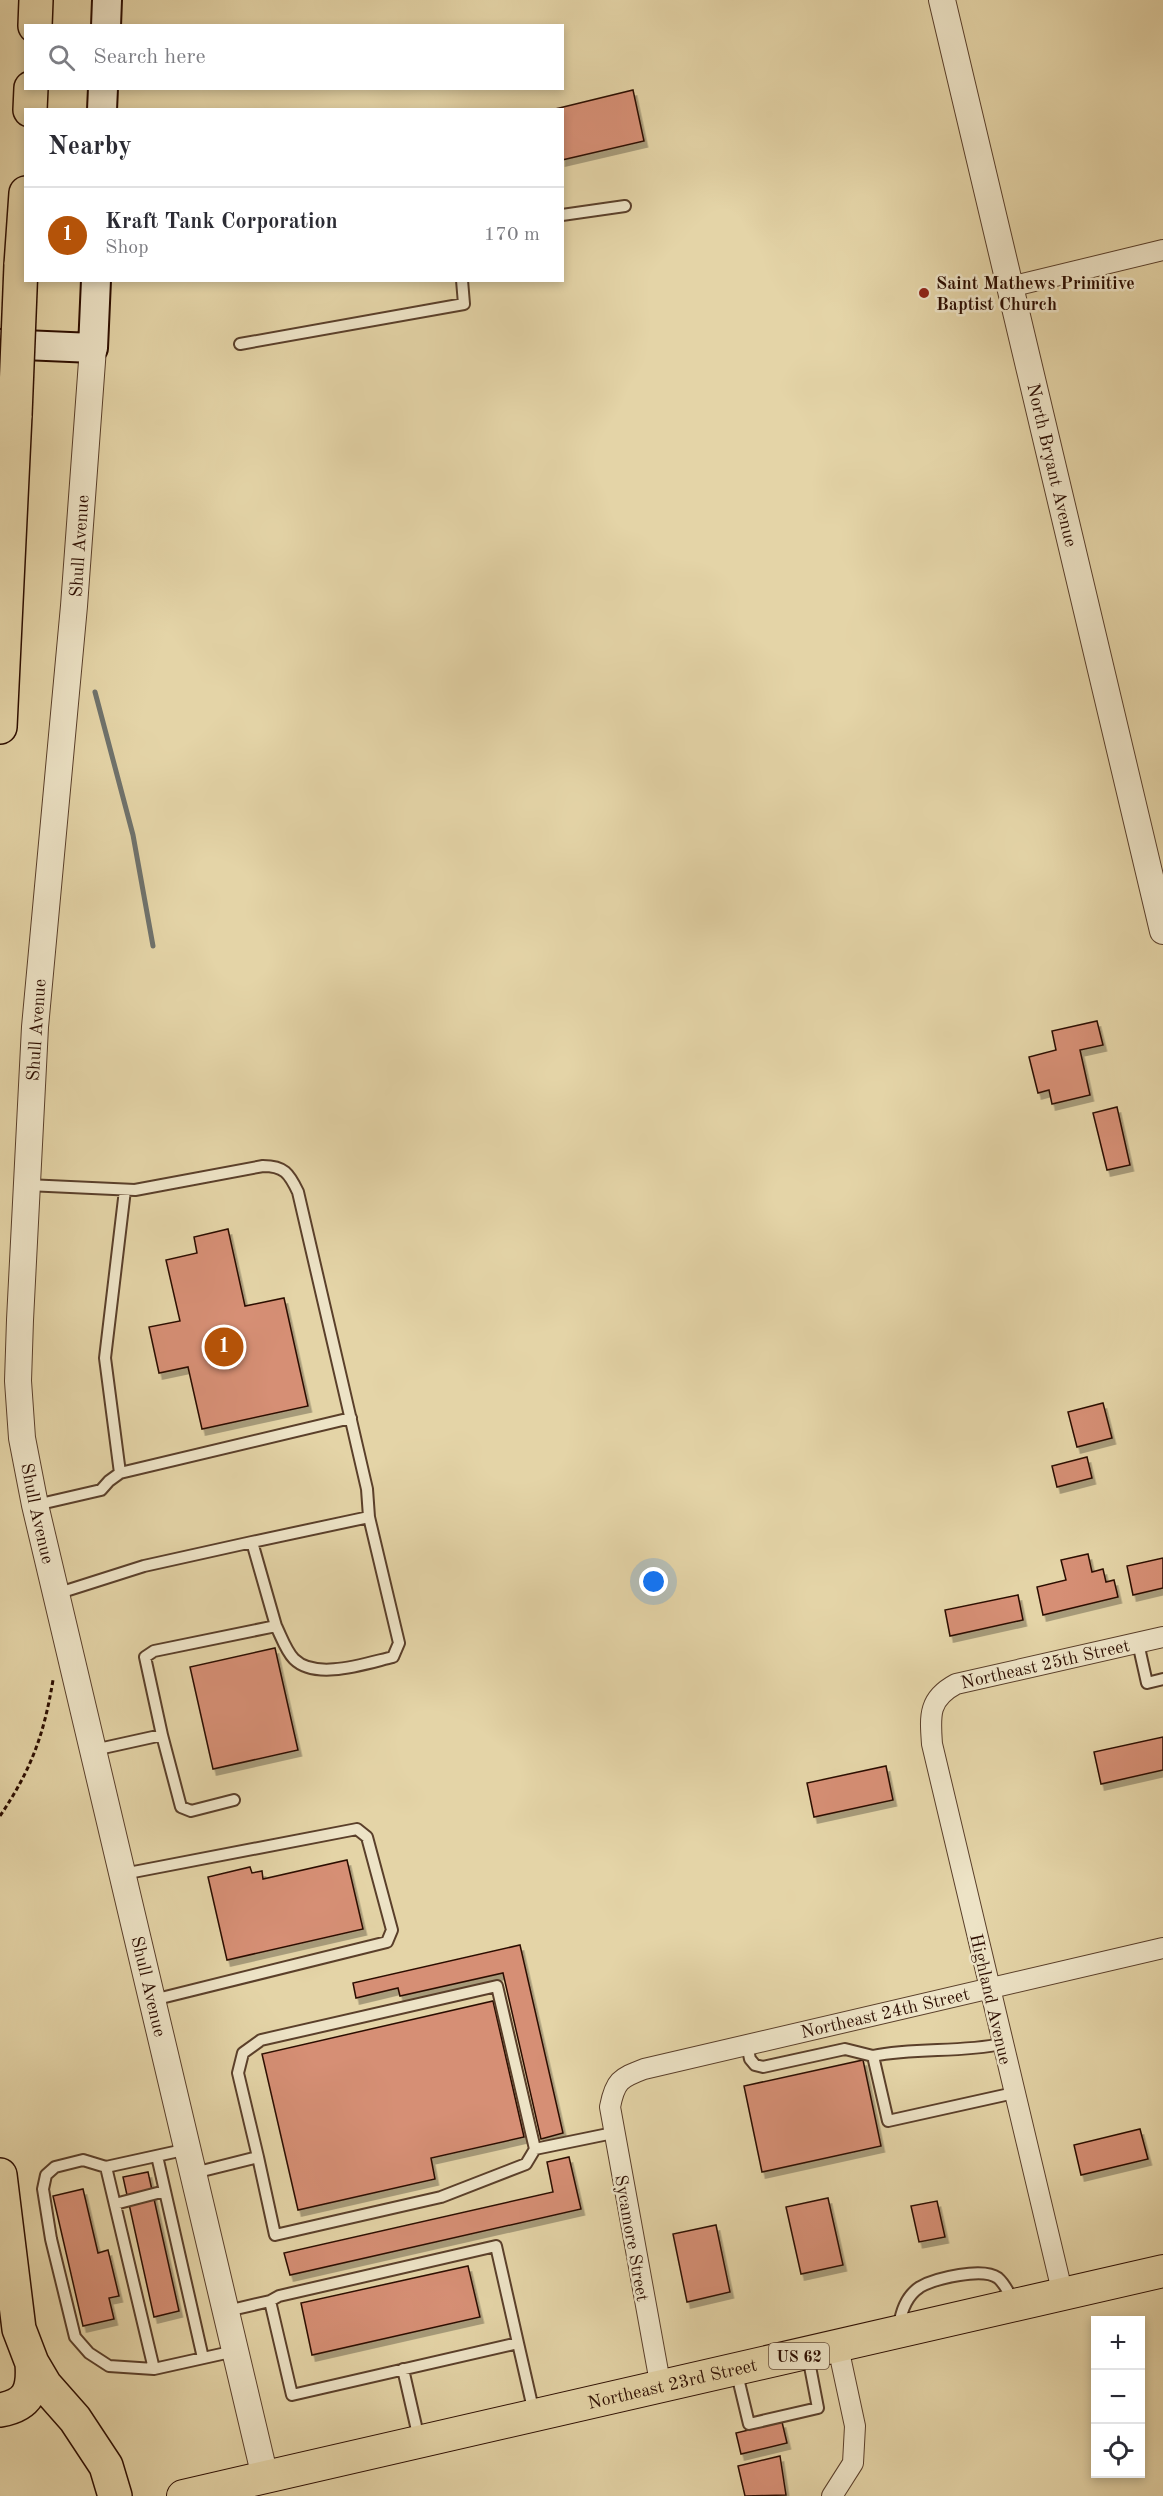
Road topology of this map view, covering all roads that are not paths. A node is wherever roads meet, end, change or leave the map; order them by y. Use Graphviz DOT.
graph roads {
  1 [pos="36,0"];
  2 [pos="107,0"];
  3 [pos="942,0"];
  4 [pos="35,24"];
  5 [pos="106,24"];
  6 [pos="31,90"];
  7 [pos="103,90"];
  8 [pos="30,108"];
  9 [pos="102,108"];
  10 [pos="625,206"];
  11 [pos="564,215"];
  12 [pos="24,222"];
  13 [pos="1163,250"];
  14 [pos="96,282"];
  15 [pos="462,282"];
  16 [pos="1010,287"];
  17 [pos="0,344"];
  18 [pos="240,344"];
  19 [pos="93,348"];
  20 [pos="0,727"];
  21 [pos="1163,931"];
  22 [pos="27,1185"];
  23 [pos="125,1190"];
  24 [pos="351,1418"];
  25 [pos="120,1473"];
  26 [pos="35,1505"];
  27 [pos="369,1517"];
  28 [pos="252,1542"];
  29 [pos="56,1594"];
  30 [pos="276,1626"];
  31 [pos="1163,1637"];
  32 [pos="1138,1643"];
  33 [pos="1163,1679"];
  34 [pos="934,1703"];
  35 [pos="162,1735"];
  36 [pos="93,1750"];
  37 [pos="234,1800"];
  38 [pos="123,1874"];
  39 [pos="1163,1947"];
  40 [pos="989,1989"];
  41 [pos="153,2000"];
  42 [pos="1002,2044"];
  43 [pos="747,2045"];
  44 [pos="873,2056"];
  45 [pos="614,2089"];
  46 [pos="1014,2093"];
  47 [pos="613,2133"];
  48 [pos="188,2149"];
  49 [pos="535,2149"];
  50 [pos="157,2156"];
  51 [pos="258,2157"];
  52 [pos="106,2167"];
  53 [pos="194,2174"];
  54 [pos="0,2175"];
  55 [pos="165,2191"];
  56 [pos="115,2204"];
  57 [pos="1163,2271"];
  58 [pos="1063,2295"];
  59 [pos="270,2301"];
  60 [pos="1016,2306"];
  61 [pos="226,2311"];
  62 [pos="898,2333"];
  63 [pos="518,2343"];
  64 [pos="838,2347"];
  65 [pos="236,2350"];
  66 [pos="807,2354"];
  67 [pos="203,2358"];
  68 [pos="32,2363"];
  69 [pos="154,2369"];
  70 [pos="403,2369"];
  71 [pos="736,2370"];
  72 [pos="661,2388"];
  73 [pos="0,2410"];
  74 [pos="535,2417"];
  75 [pos="420,2443"];
  76 [pos="265,2477"];
  77 [pos="115,2496"];
  78 [pos="183,2496"];
  79 [pos="832,2496"];
  1 -- 4 [label="highway"];
  2 -- 5 [label="main road"];
  3 -- 16 [label="street, North Bryant Avenue"];
  6 -- 8 [label="highway"];
  7 -- 9 [label="main road"];
  10 -- 11 [label="lane"];
  12 -- 20 [label="highway, bridge"];
  13 -- 16 [label="street"];
  14 -- 19 [label="main road"];
  15 -- 18 [label="lane"];
  16 -- 21 [label="street, North Bryant Avenue"];
  17 -- 19 [label="main road"];
  19 -- 22 [label="street, Shull Avenue"];
  22 -- 23 [label="lane"];
  22 -- 26 [label="street, Shull Avenue"];
  23 -- 24 [label="lane"];
  23 -- 25 [label="lane"];
  24 -- 25 [label="lane"];
  24 -- 27 [label="lane"];
  25 -- 26 [label="lane"];
  26 -- 29 [label="street, Shull Avenue"];
  27 -- 28 [label="lane"];
  27 -- 30 [label="lane"];
  28 -- 29 [label="lane"];
  28 -- 30 [label="lane"];
  29 -- 36 [label="street, Shull Avenue"];
  30 -- 35 [label="lane"];
  31 -- 32 [label="street, Northeast 25th Street"];
  32 -- 33 [label="lane"];
  32 -- 34 [label="street, Northeast 25th Street"];
  34 -- 40 [label="street, Highland Avenue"];
  35 -- 36 [label="lane"];
  35 -- 37 [label="lane"];
  36 -- 38 [label="street, Shull Avenue"];
  38 -- 41 [label="street, Shull Avenue"];
  38 -- 41 [label="lane"];
  39 -- 40 [label="street, Northeast 24th Street"];
  40 -- 42 [label="street, Highland Avenue"];
  40 -- 43 [label="street, Northeast 24th Street"];
  41 -- 48 [label="street, Shull Avenue"];
  42 -- 44 [label="lane"];
  42 -- 46 [label="street, Highland Avenue"];
  43 -- 44 [label="lane"];
  43 -- 45 [label="street, Northeast 24th Street"];
  44 -- 46 [label="lane"];
  45 -- 47 [label="street, Sycamore Street"];
  46 -- 58 [label="street, Highland Avenue"];
  47 -- 49 [label="lane"];
  47 -- 72 [label="street, Sycamore Street"];
  48 -- 50 [label="lane"];
  48 -- 53 [label="street, Shull Avenue"];
  49 -- 51 [label="lane"];
  49 -- 51 [label="lane"];
  50 -- 52 [label="lane"];
  50 -- 55 [label="lane"];
  51 -- 53 [label="lane"];
  52 -- 56 [label="lane"];
  52 -- 69 [label="lane"];
  53 -- 61 [label="street, Shull Avenue"];
  54 -- 68 [label="highway"];
  55 -- 56 [label="lane"];
  55 -- 67 [label="lane"];
  56 -- 69 [label="lane"];
  57 -- 58 [label="main road, Northeast 23rd Street / US 62"];
  58 -- 60 [label="main road, Northeast 23rd Street / US 62"];
  59 -- 61 [label="lane"];
  59 -- 63 [label="lane"];
  59 -- 70 [label="lane"];
  60 -- 62 [label="main road, Northeast 23rd Street / US 62"];
  60 -- 62 [label="lane"];
  61 -- 65 [label="street, Shull Avenue"];
  62 -- 64 [label="main road, Northeast 23rd Street / US 62"];
  63 -- 70 [label="lane"];
  63 -- 74 [label="lane"];
  64 -- 66 [label="main road, Northeast 23rd Street / US 62"];
  64 -- 79 [label="street"];
  65 -- 67 [label="lane"];
  65 -- 76 [label="street, Shull Avenue"];
  66 -- 71 [label="main road, Northeast 23rd Street / US 62"];
  66 -- 71 [label="lane"];
  67 -- 69 [label="lane"];
  68 -- 73 [label="highway"];
  68 -- 77 [label="highway"];
  70 -- 75 [label="lane"];
  71 -- 72 [label="main road, Northeast 23rd Street / US 62"];
  72 -- 74 [label="main road, Northeast 23rd Street / US 62"];
  74 -- 75 [label="main road, Northeast 23rd Street / US 62"];
  75 -- 76 [label="main road, Northeast 23rd Street / US 62"];
  76 -- 78 [label="main road, Northeast 23rd Street / US 62"];
}
